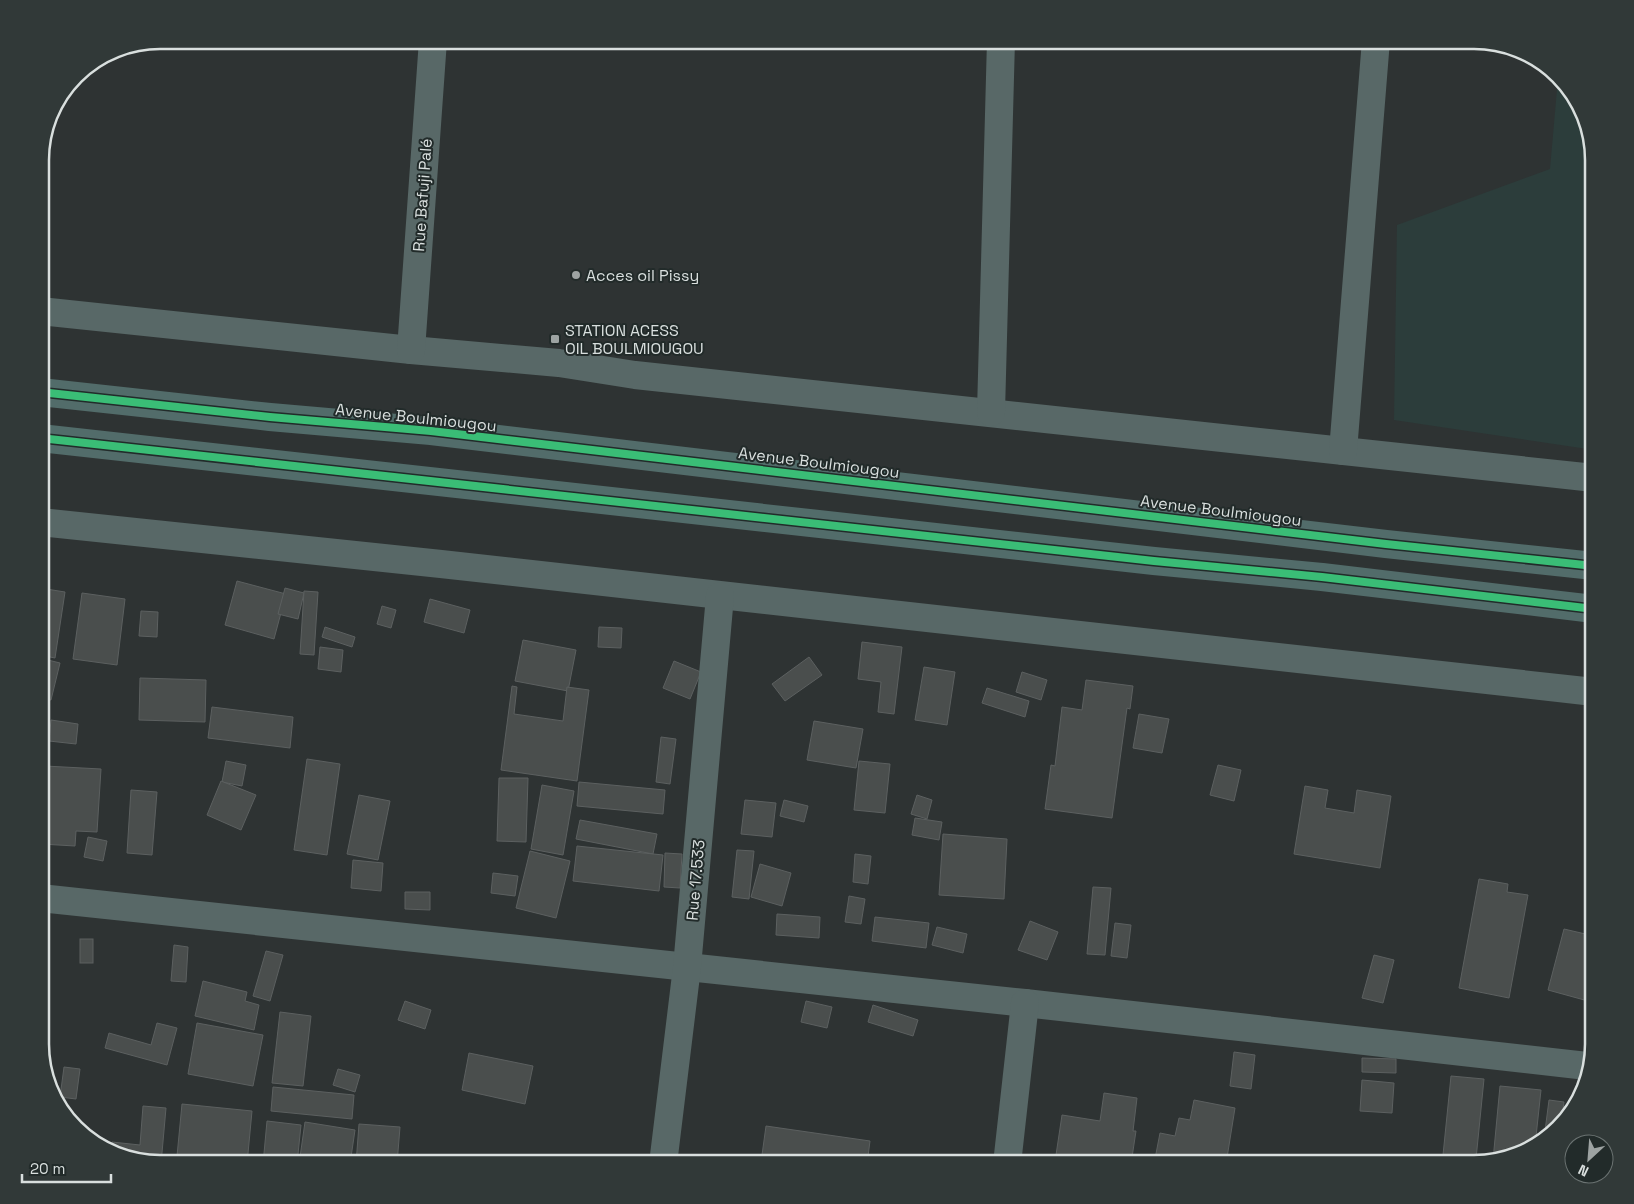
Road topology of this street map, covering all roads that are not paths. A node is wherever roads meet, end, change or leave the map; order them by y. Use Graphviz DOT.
graph roads {
  1 [pos="432,49"];
  2 [pos="1001,49"];
  3 [pos="1375,49"];
  4 [pos="49,312"];
  5 [pos="411,350"];
  6 [pos="49,393"];
  7 [pos="991,412"];
  8 [pos="49,439"];
  9 [pos="1343,451"];
  10 [pos="1585,477"];
  11 [pos="49,523"];
  12 [pos="1585,565"];
  13 [pos="720,596"];
  14 [pos="1585,608"];
  15 [pos="1585,691"];
  16 [pos="49,899"];
  17 [pos="687,967"];
  18 [pos="1026,1003"];
  19 [pos="1583,1066"];
  20 [pos="664,1155"];
  21 [pos="1008,1155"];
  1 -- 5 [label="street, Rue Bafuji Palé"];
  2 -- 7 [label="street"];
  3 -- 9 [label="street"];
  4 -- 5 [label="street"];
  5 -- 7 [label="street"];
  6 -- 12 [label="highway, Avenue Boulmiougou"];
  7 -- 9 [label="street"];
  8 -- 14 [label="highway"];
  9 -- 10 [label="street"];
  11 -- 13 [label="street"];
  13 -- 15 [label="street"];
  13 -- 17 [label="street, Rue 17.533"];
  16 -- 17 [label="street"];
  17 -- 18 [label="street"];
  17 -- 20 [label="street, Rue 17.533"];
  18 -- 19 [label="street"];
  18 -- 21 [label="street"];
}
